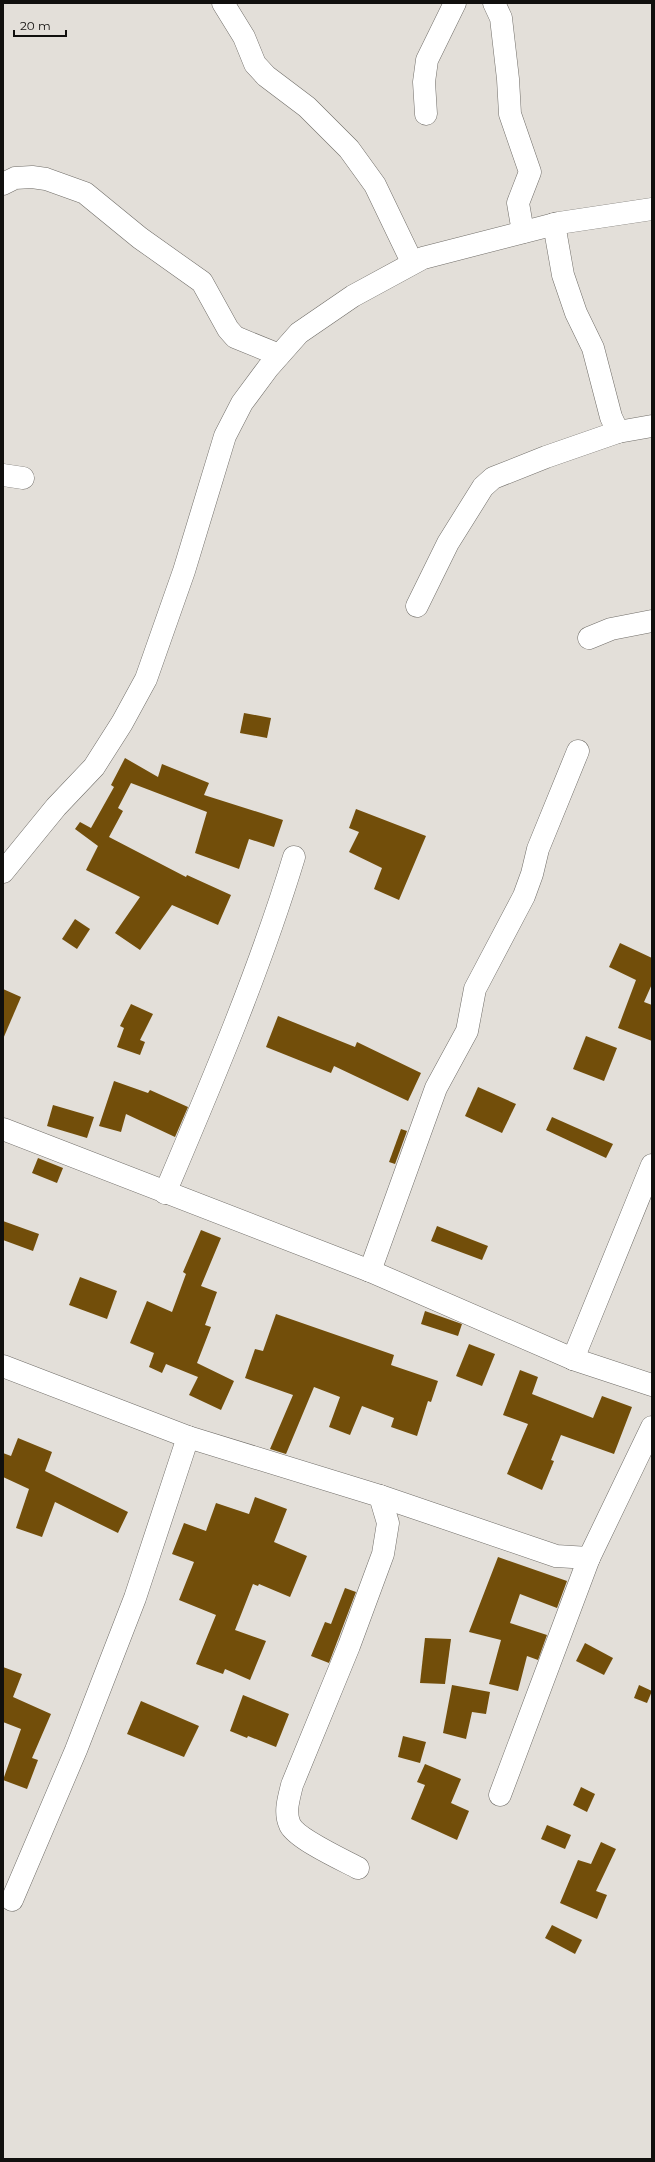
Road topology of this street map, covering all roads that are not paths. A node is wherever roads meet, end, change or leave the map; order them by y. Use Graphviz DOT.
graph roads {
  1 [pos="223,3"];
  2 [pos="455,3"];
  3 [pos="494,3"];
  4 [pos="426,114"];
  5 [pos="3,184"];
  6 [pos="652,209"];
  7 [pos="554,224"];
  8 [pos="523,232"];
  9 [pos="412,262"];
  10 [pos="279,355"];
  11 [pos="652,426"];
  12 [pos="618,432"];
  13 [pos="417,606"];
  14 [pos="652,621"];
  15 [pos="589,638"];
  16 [pos="578,751"];
  17 [pos="294,857"];
  18 [pos="3,872"];
  19 [pos="3,1130"];
  20 [pos="652,1165"];
  21 [pos="164,1193"];
  22 [pos="370,1271"];
  23 [pos="572,1359"];
  24 [pos="3,1366"];
  25 [pos="652,1385"];
  26 [pos="652,1427"];
  27 [pos="188,1437"];
  28 [pos="380,1496"];
  29 [pos="407,1505"];
  30 [pos="388,1523"];
  31 [pos="589,1558"];
  32 [pos="500,1795"];
  33 [pos="358,1868"];
  34 [pos="12,1900"];
  1 -- 9 [label="street"];
  2 -- 4 [label="street"];
  3 -- 8 [label="street"];
  5 -- 10 [label="street"];
  6 -- 7 [label="street"];
  7 -- 8 [label="street"];
  7 -- 12 [label="street"];
  8 -- 9 [label="street"];
  9 -- 10 [label="street"];
  10 -- 18 [label="street"];
  11 -- 12 [label="street"];
  12 -- 13 [label="street"];
  14 -- 15 [label="street"];
  16 -- 22 [label="street"];
  17 -- 21 [label="street"];
  19 -- 21 [label="street"];
  20 -- 23 [label="street"];
  21 -- 22 [label="street"];
  22 -- 23 [label="street"];
  23 -- 25 [label="street"];
  24 -- 27 [label="street"];
  26 -- 31 [label="street"];
  27 -- 28 [label="street"];
  27 -- 34 [label="street"];
  28 -- 29 [label="street"];
  28 -- 30 [label="street"];
  29 -- 30 [label="street"];
  29 -- 31 [label="street"];
  30 -- 33 [label="street"];
  31 -- 32 [label="street"];
}
